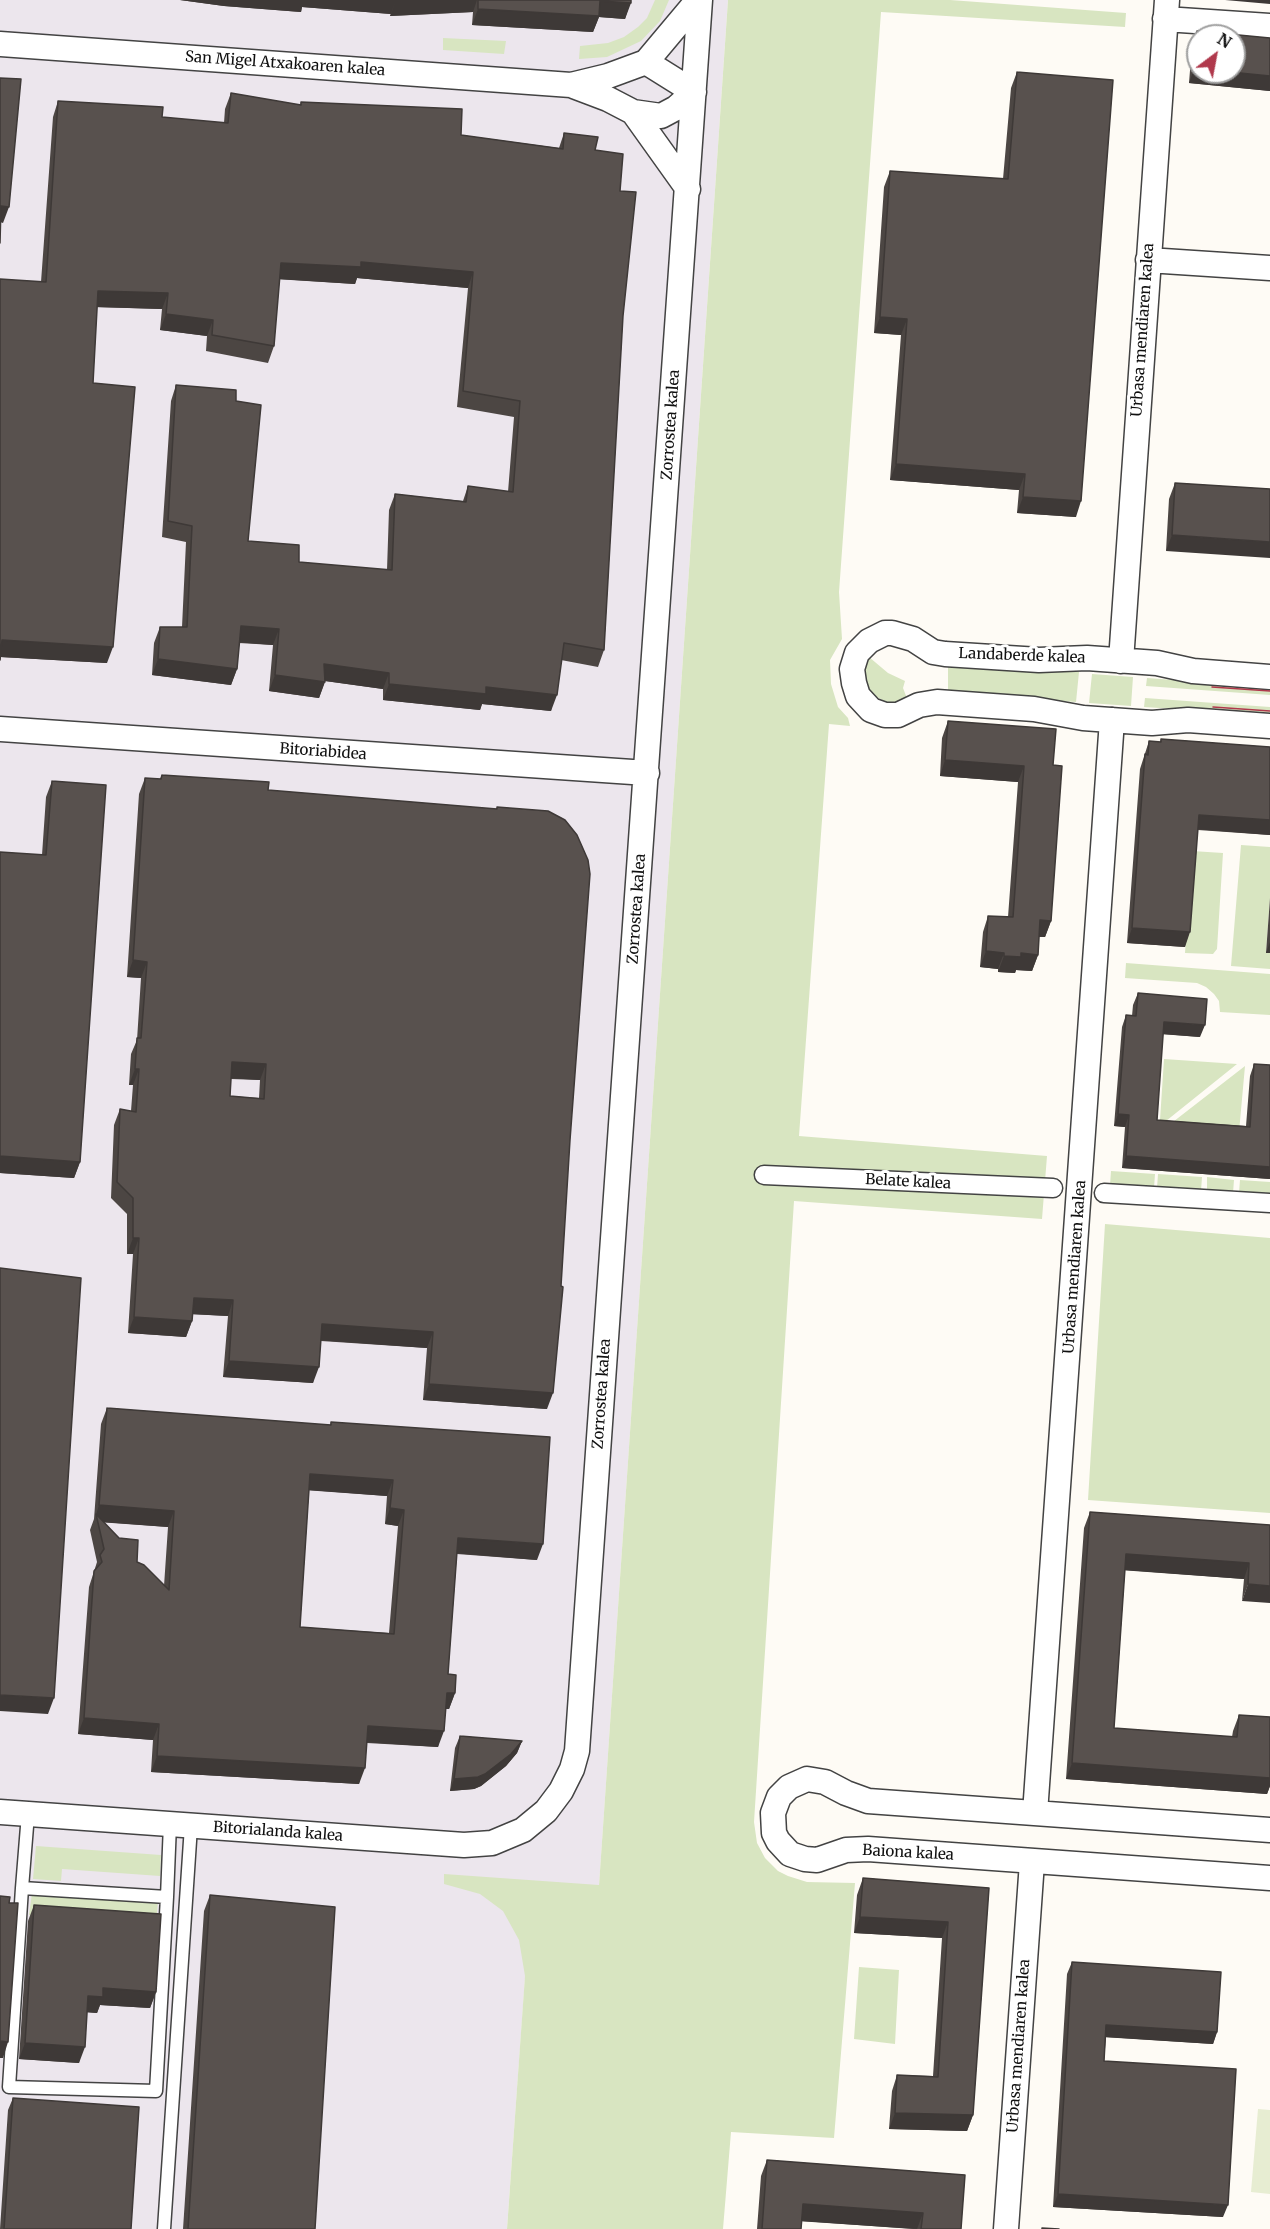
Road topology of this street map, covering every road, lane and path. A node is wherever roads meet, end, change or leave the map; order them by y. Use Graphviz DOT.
graph roads {
  1 [pos="699,0"];
  2 [pos="1166,9"];
  3 [pos="1270,26"];
  4 [pos="0,44"];
  5 [pos="646,62"];
  6 [pos="571,85"];
  7 [pos="694,92"];
  8 [pos="633,112"];
  9 [pos="688,189"];
  10 [pos="1148,260"];
  11 [pos="1270,268"];
  12 [pos="1121,661"];
  13 [pos="1270,677"];
  14 [pos="1113,720"];
  15 [pos="1270,726"];
  16 [pos="0,729"];
  17 [pos="647,774"];
  18 [pos="764,1175"];
  19 [pos="1053,1188"];
  20 [pos="1104,1193"];
  21 [pos="1270,1203"];
  22 [pos="546,1811"];
  23 [pos="0,1812"];
  24 [pos="1035,1813"];
  25 [pos="28,1814"];
  26 [pos="181,1825"];
  27 [pos="1270,1830"];
  28 [pos="1032,1862"];
  29 [pos="1270,1878"];
  30 [pos="22,1888"];
  31 [pos="166,1897"];
  32 [pos="164,2229"];
  33 [pos="1006,2229"];
  1 -- 5 [label="street, San Migel Atxakoaren kalea"];
  1 -- 7 [label="street, Zorrostea kalea"];
  2 -- 3 [label="street"];
  2 -- 10 [label="street, Urbasa mendiaren kalea"];
  4 -- 6 [label="street, San Migel Atxakoaren kalea"];
  5 -- 6 [label="street, San Migel Atxakoaren kalea"];
  5 -- 7 [label="street"];
  6 -- 8 [label="street, San Migel Atxakoaren kalea"];
  7 -- 8 [label="street, San Migel Atxakoaren kalea"];
  7 -- 9 [label="street, Zorrostea kalea"];
  8 -- 9 [label="street, San Migel Atxakoaren kalea"];
  9 -- 17 [label="street, Zorrostea kalea"];
  10 -- 11 [label="street"];
  10 -- 12 [label="street, Urbasa mendiaren kalea"];
  12 -- 13 [label="street, Landaberde kalea"];
  12 -- 14 [label="street, Landaberde kalea"];
  14 -- 15 [label="street, Landaberde kalea"];
  14 -- 24 [label="street, Urbasa mendiaren kalea"];
  16 -- 17 [label="street, Bitoriabidea"];
  17 -- 22 [label="street, Zorrostea kalea"];
  18 -- 19 [label="street, Belate kalea"];
  20 -- 21 [label="street"];
  22 -- 26 [label="street, Bitorialanda kalea"];
  23 -- 25 [label="street, Bitorialanda kalea"];
  24 -- 27 [label="street, Baiona kalea"];
  24 -- 28 [label="street, Baiona kalea"];
  25 -- 26 [label="street, Bitorialanda kalea"];
  25 -- 30 [label="lane"];
  26 -- 31 [label="lane"];
  26 -- 32 [label="lane"];
  28 -- 29 [label="street, Baiona kalea"];
  28 -- 33 [label="street, Urbasa mendiaren kalea"];
  30 -- 31 [label="lane"];
  30 -- 31 [label="lane"];
}
